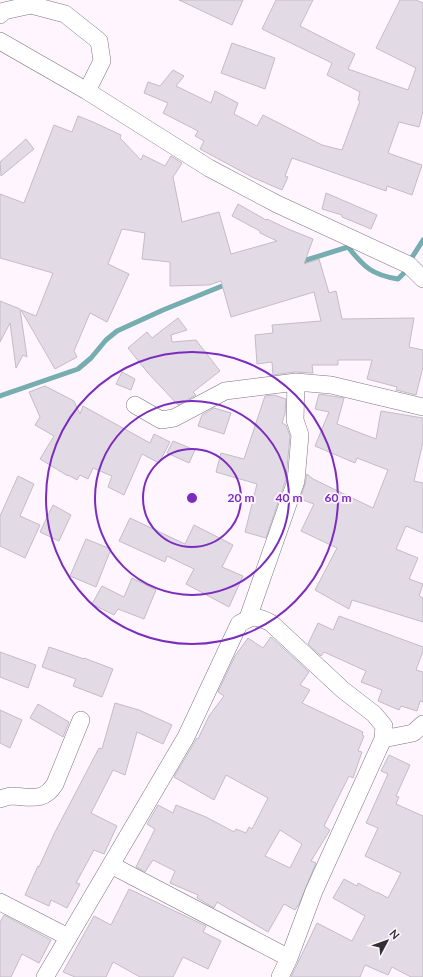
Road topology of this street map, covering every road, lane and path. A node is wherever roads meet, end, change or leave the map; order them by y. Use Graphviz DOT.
graph roads {
  1 [pos="0,15"];
  2 [pos="0,41"];
  3 [pos="87,91"];
  4 [pos="423,279"];
  5 [pos="296,382"];
  6 [pos="135,405"];
  7 [pos="423,407"];
  8 [pos="248,618"];
  9 [pos="81,720"];
  10 [pos="423,724"];
  11 [pos="383,739"];
  12 [pos="0,799"];
  13 [pos="111,865"];
  14 [pos="0,902"];
  15 [pos="68,937"];
  16 [pos="289,958"];
  17 [pos="45,977"];
  18 [pos="280,977"];
  1 -- 3 [label="street"];
  2 -- 3 [label="street"];
  3 -- 4 [label="street"];
  5 -- 6 [label="street"];
  5 -- 7 [label="street"];
  5 -- 8 [label="street"];
  8 -- 11 [label="street"];
  8 -- 13 [label="street"];
  9 -- 12 [label="street"];
  10 -- 11 [label="street"];
  11 -- 16 [label="street"];
  13 -- 15 [label="street"];
  13 -- 16 [label="street"];
  14 -- 15 [label="street"];
  15 -- 17 [label="street"];
  16 -- 18 [label="street"];
}
